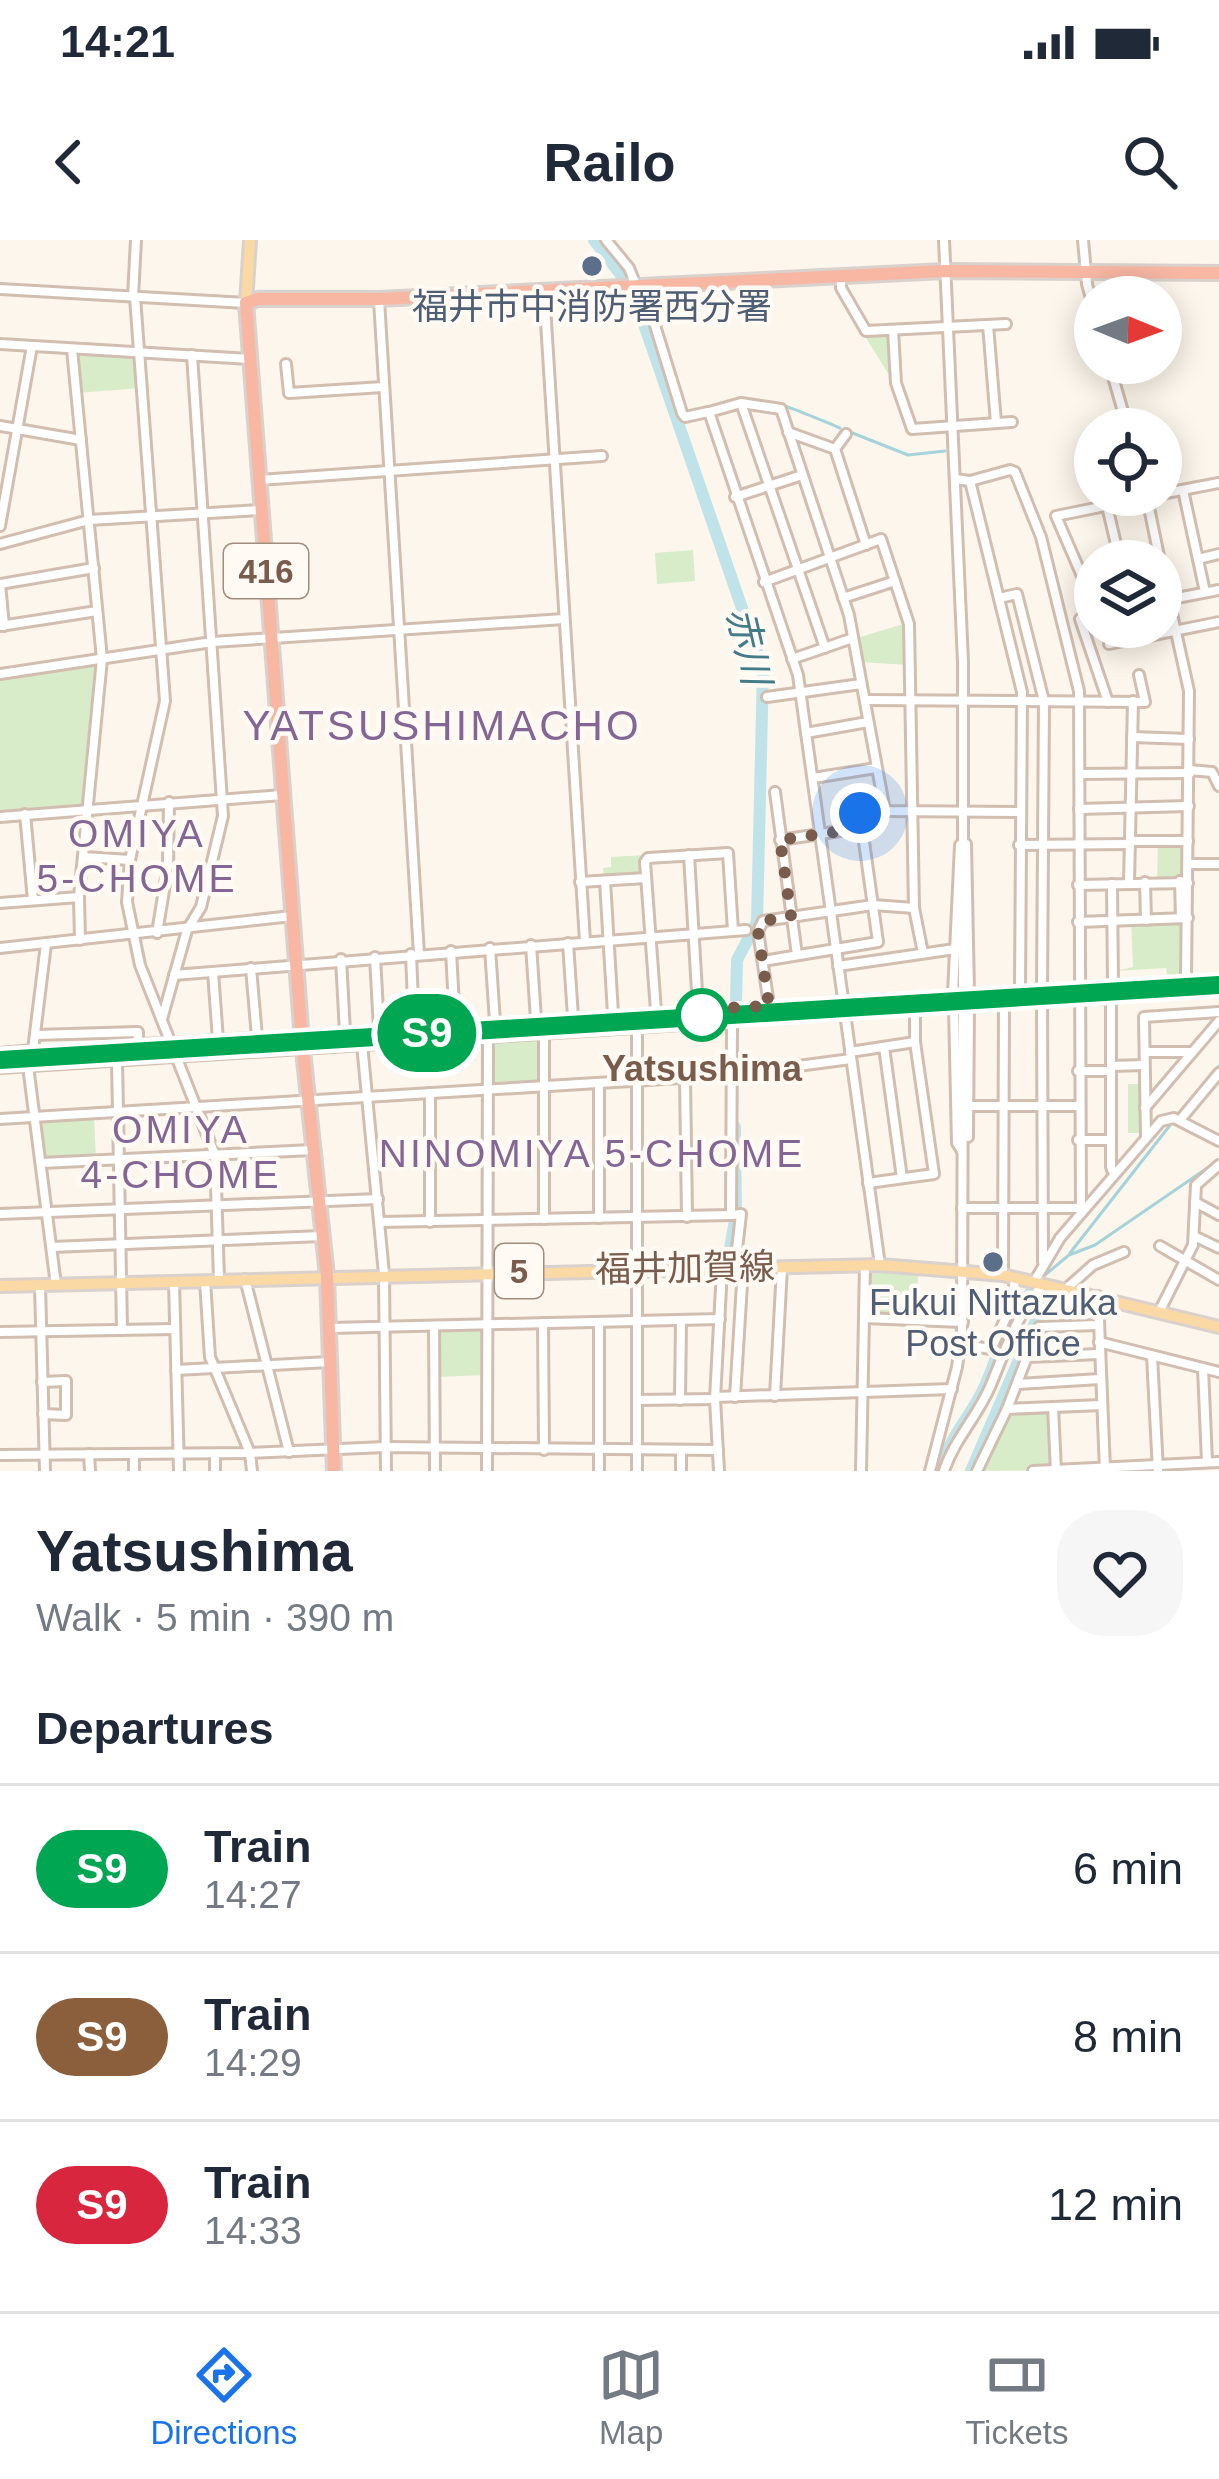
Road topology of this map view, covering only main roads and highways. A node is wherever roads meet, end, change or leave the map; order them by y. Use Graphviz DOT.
graph roads {
  1 [pos="250,240"];
  2 [pos="1219,277"];
  3 [pos="246,303"];
  4 [pos="327,1276"];
  5 [pos="0,1286"];
  6 [pos="1219,1327"];
  7 [pos="334,1471"];
  1 -- 3 [label="main road"];
  2 -- 3 [label="highway"];
  3 -- 4 [label="highway, 416"];
  4 -- 5 [label="main road, 福井加賀線 / 5"];
  4 -- 6 [label="main road, 福井加賀線 / 5"];
  4 -- 7 [label="highway, 416"];
}
